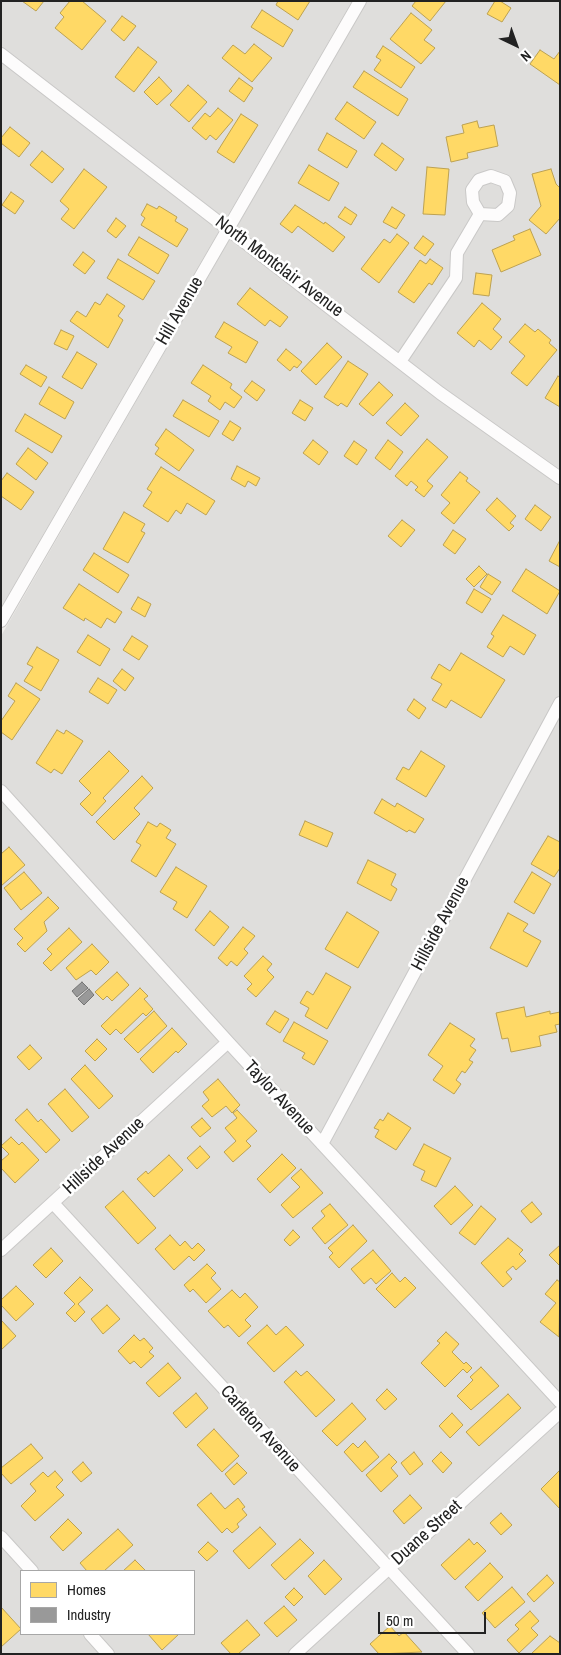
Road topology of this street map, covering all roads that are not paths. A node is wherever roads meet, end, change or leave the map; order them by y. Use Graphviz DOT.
graph roads {
  1 [pos="360,1"];
  2 [pos="1,54"];
  3 [pos="480,214"];
  4 [pos="228,228"];
  5 [pos="401,360"];
  6 [pos="560,478"];
  7 [pos="1,621"];
  8 [pos="560,703"];
  9 [pos="1,792"];
  10 [pos="228,1042"];
  11 [pos="322,1144"];
  12 [pos="53,1203"];
  13 [pos="1,1250"];
  14 [pos="560,1402"];
  15 [pos="560,1412"];
  16 [pos="1,1537"];
  17 [pos="388,1569"];
  18 [pos="31,1570"];
  19 [pos="91,1635"];
  20 [pos="108,1654"];
  21 [pos="295,1654"];
  22 [pos="468,1654"];
  1 -- 4 [label="street, Hill Avenue"];
  2 -- 4 [label="street, North Montclair Avenue"];
  3 -- 5 [label="street"];
  4 -- 5 [label="street, North Montclair Avenue"];
  4 -- 7 [label="street, Hill Avenue"];
  5 -- 6 [label="street, North Montclair Avenue"];
  8 -- 11 [label="street, Hillside Avenue"];
  9 -- 10 [label="street, Taylor Avenue"];
  10 -- 11 [label="street, Taylor Avenue"];
  10 -- 12 [label="street, Hillside Avenue"];
  11 -- 14 [label="street, Taylor Avenue"];
  12 -- 13 [label="street, Hillside Avenue"];
  12 -- 17 [label="street, Carleton Avenue"];
  15 -- 17 [label="street, Duane Street"];
  16 -- 18 [label="street"];
  17 -- 21 [label="street, Duane Street"];
  17 -- 22 [label="street, Carleton Avenue"];
  19 -- 20 [label="street"];
}
